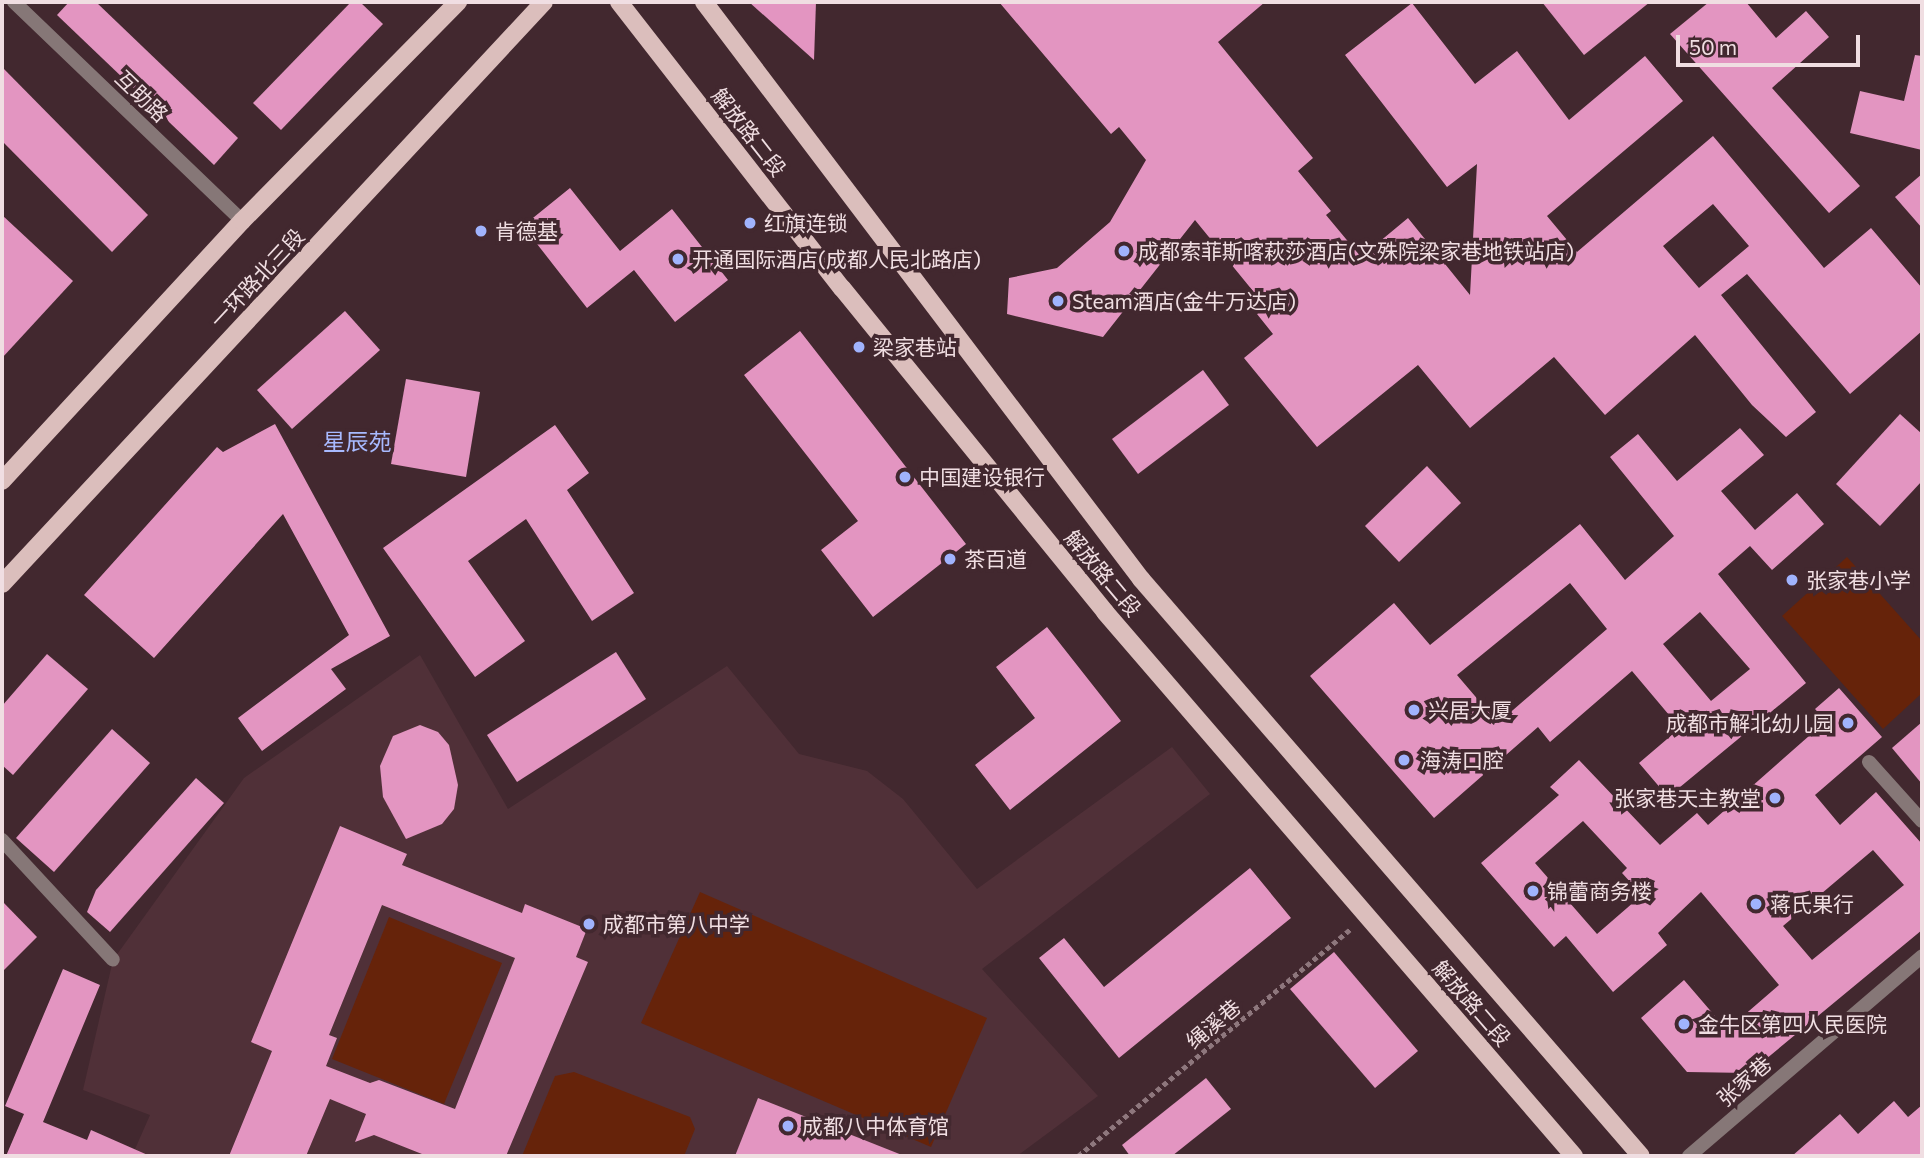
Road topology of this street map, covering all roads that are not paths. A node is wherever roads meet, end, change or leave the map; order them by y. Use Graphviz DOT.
graph roads {
  1 [pos="14,2"];
  2 [pos="458,2"];
  3 [pos="544,2"];
  4 [pos="619,2"];
  5 [pos="704,2"];
  6 [pos="242,221"];
  7 [pos="2,481"];
  8 [pos="2,584"];
  9 [pos="1869,762"];
  10 [pos="1922,821"];
  11 [pos="2,839"];
  12 [pos="1922,956"];
  13 [pos="113,960"];
  14 [pos="1574,1156"];
  15 [pos="1641,1156"];
  16 [pos="1689,1156"];
  1 -- 6 [label="street, 互助路"];
  2 -- 6 [label="main road"];
  3 -- 8 [label="main road, 一环路北三段"];
  4 -- 14 [label="main road, 解放路二段"];
  5 -- 15 [label="main road, 解放路二段"];
  6 -- 7 [label="main road"];
  9 -- 10 [label="street"];
  11 -- 13 [label="street"];
  12 -- 16 [label="street, 张家巷"];
}
